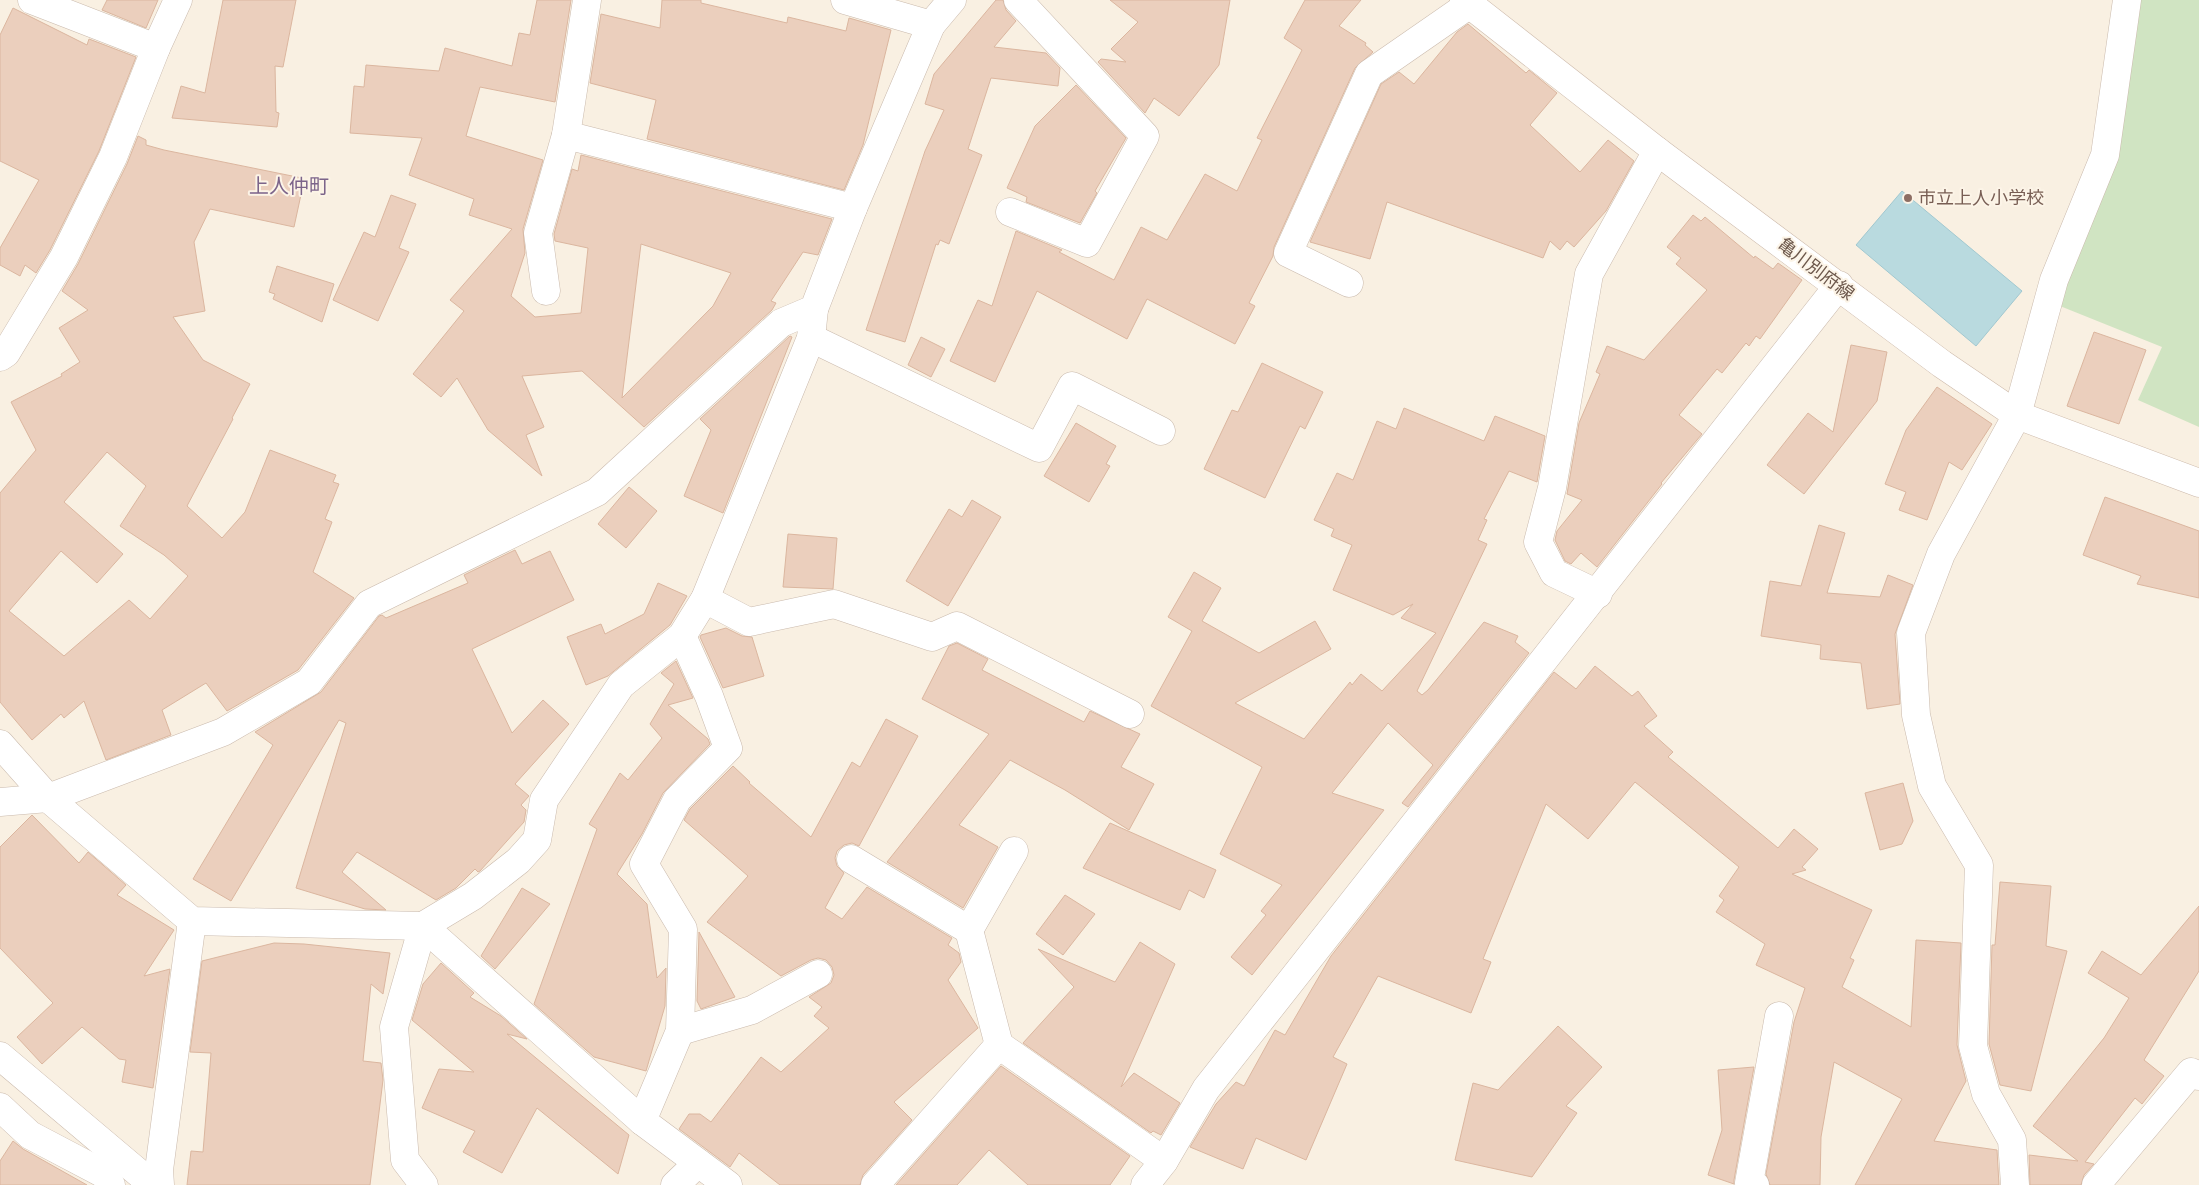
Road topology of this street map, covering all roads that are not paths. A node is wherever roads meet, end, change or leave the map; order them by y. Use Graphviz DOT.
graph roads {
  1 [pos="32,0"];
  2 [pos="178,0"];
  3 [pos="587,0"];
  4 [pos="845,0"];
  5 [pos="952,0"];
  6 [pos="1018,0"];
  7 [pos="2127,0"];
  8 [pos="1467,2"];
  9 [pos="931,25"];
  10 [pos="156,48"];
  11 [pos="566,135"];
  12 [pos="1657,151"];
  13 [pos="853,208"];
  14 [pos="1010,212"];
  15 [pos="1348,283"];
  16 [pos="1839,285"];
  17 [pos="546,291"];
  18 [pos="814,309"];
  19 [pos="811,338"];
  20 [pos="0,357"];
  21 [pos="2017,415"];
  22 [pos="1161,431"];
  23 [pos="2199,483"];
  24 [pos="1598,594"];
  25 [pos="705,600"];
  26 [pos="682,636"];
  27 [pos="1130,714"];
  28 [pos="0,744"];
  29 [pos="48,798"];
  30 [pos="0,802"];
  31 [pos="1014,852"];
  32 [pos="851,859"];
  33 [pos="192,921"];
  34 [pos="423,926"];
  35 [pos="969,930"];
  36 [pos="818,974"];
  37 [pos="1778,1016"];
  38 [pos="680,1031"];
  39 [pos="1000,1045"];
  40 [pos="0,1056"];
  41 [pos="2199,1076"];
  42 [pos="0,1107"];
  43 [pos="642,1121"];
  44 [pos="1164,1161"];
  45 [pos="698,1163"];
  46 [pos="111,1185"];
  47 [pos="153,1185"];
  48 [pos="160,1185"];
  49 [pos="424,1185"];
  50 [pos="675,1185"];
  51 [pos="728,1185"];
  52 [pos="875,1185"];
  53 [pos="1144,1185"];
  54 [pos="1754,1185"];
  55 [pos="2014,1185"];
  56 [pos="2096,1185"];
  1 -- 10 [label="street"];
  2 -- 10 [label="street"];
  3 -- 11 [label="street"];
  4 -- 9 [label="street"];
  5 -- 9 [label="street"];
  6 -- 14 [label="street"];
  7 -- 21 [label="street"];
  8 -- 12 [label="street, 亀川別府線"];
  8 -- 15 [label="street"];
  9 -- 13 [label="street"];
  10 -- 20 [label="street"];
  11 -- 13 [label="street"];
  11 -- 17 [label="street"];
  12 -- 16 [label="street, 亀川別府線"];
  12 -- 24 [label="street"];
  13 -- 18 [label="street"];
  16 -- 21 [label="street, 亀川別府線"];
  16 -- 24 [label="street"];
  18 -- 19 [label="street"];
  18 -- 29 [label="street"];
  19 -- 22 [label="street"];
  19 -- 25 [label="street"];
  21 -- 23 [label="street, 亀川別府線"];
  21 -- 55 [label="street"];
  24 -- 44 [label="street"];
  25 -- 26 [label="street"];
  25 -- 27 [label="street"];
  26 -- 34 [label="street"];
  26 -- 38 [label="street"];
  28 -- 29 [label="street"];
  29 -- 30 [label="street"];
  29 -- 33 [label="street"];
  31 -- 35 [label="street"];
  32 -- 35 [label="street"];
  33 -- 34 [label="street"];
  33 -- 48 [label="street"];
  34 -- 43 [label="street"];
  34 -- 49 [label="street"];
  35 -- 39 [label="street"];
  36 -- 38 [label="street"];
  37 -- 54 [label="street"];
  38 -- 43 [label="street"];
  39 -- 44 [label="street"];
  39 -- 52 [label="street"];
  40 -- 47 [label="street"];
  41 -- 56 [label="street"];
  42 -- 46 [label="street"];
  43 -- 45 [label="street"];
  44 -- 53 [label="street"];
  45 -- 50 [label="street"];
  45 -- 51 [label="street"];
}
